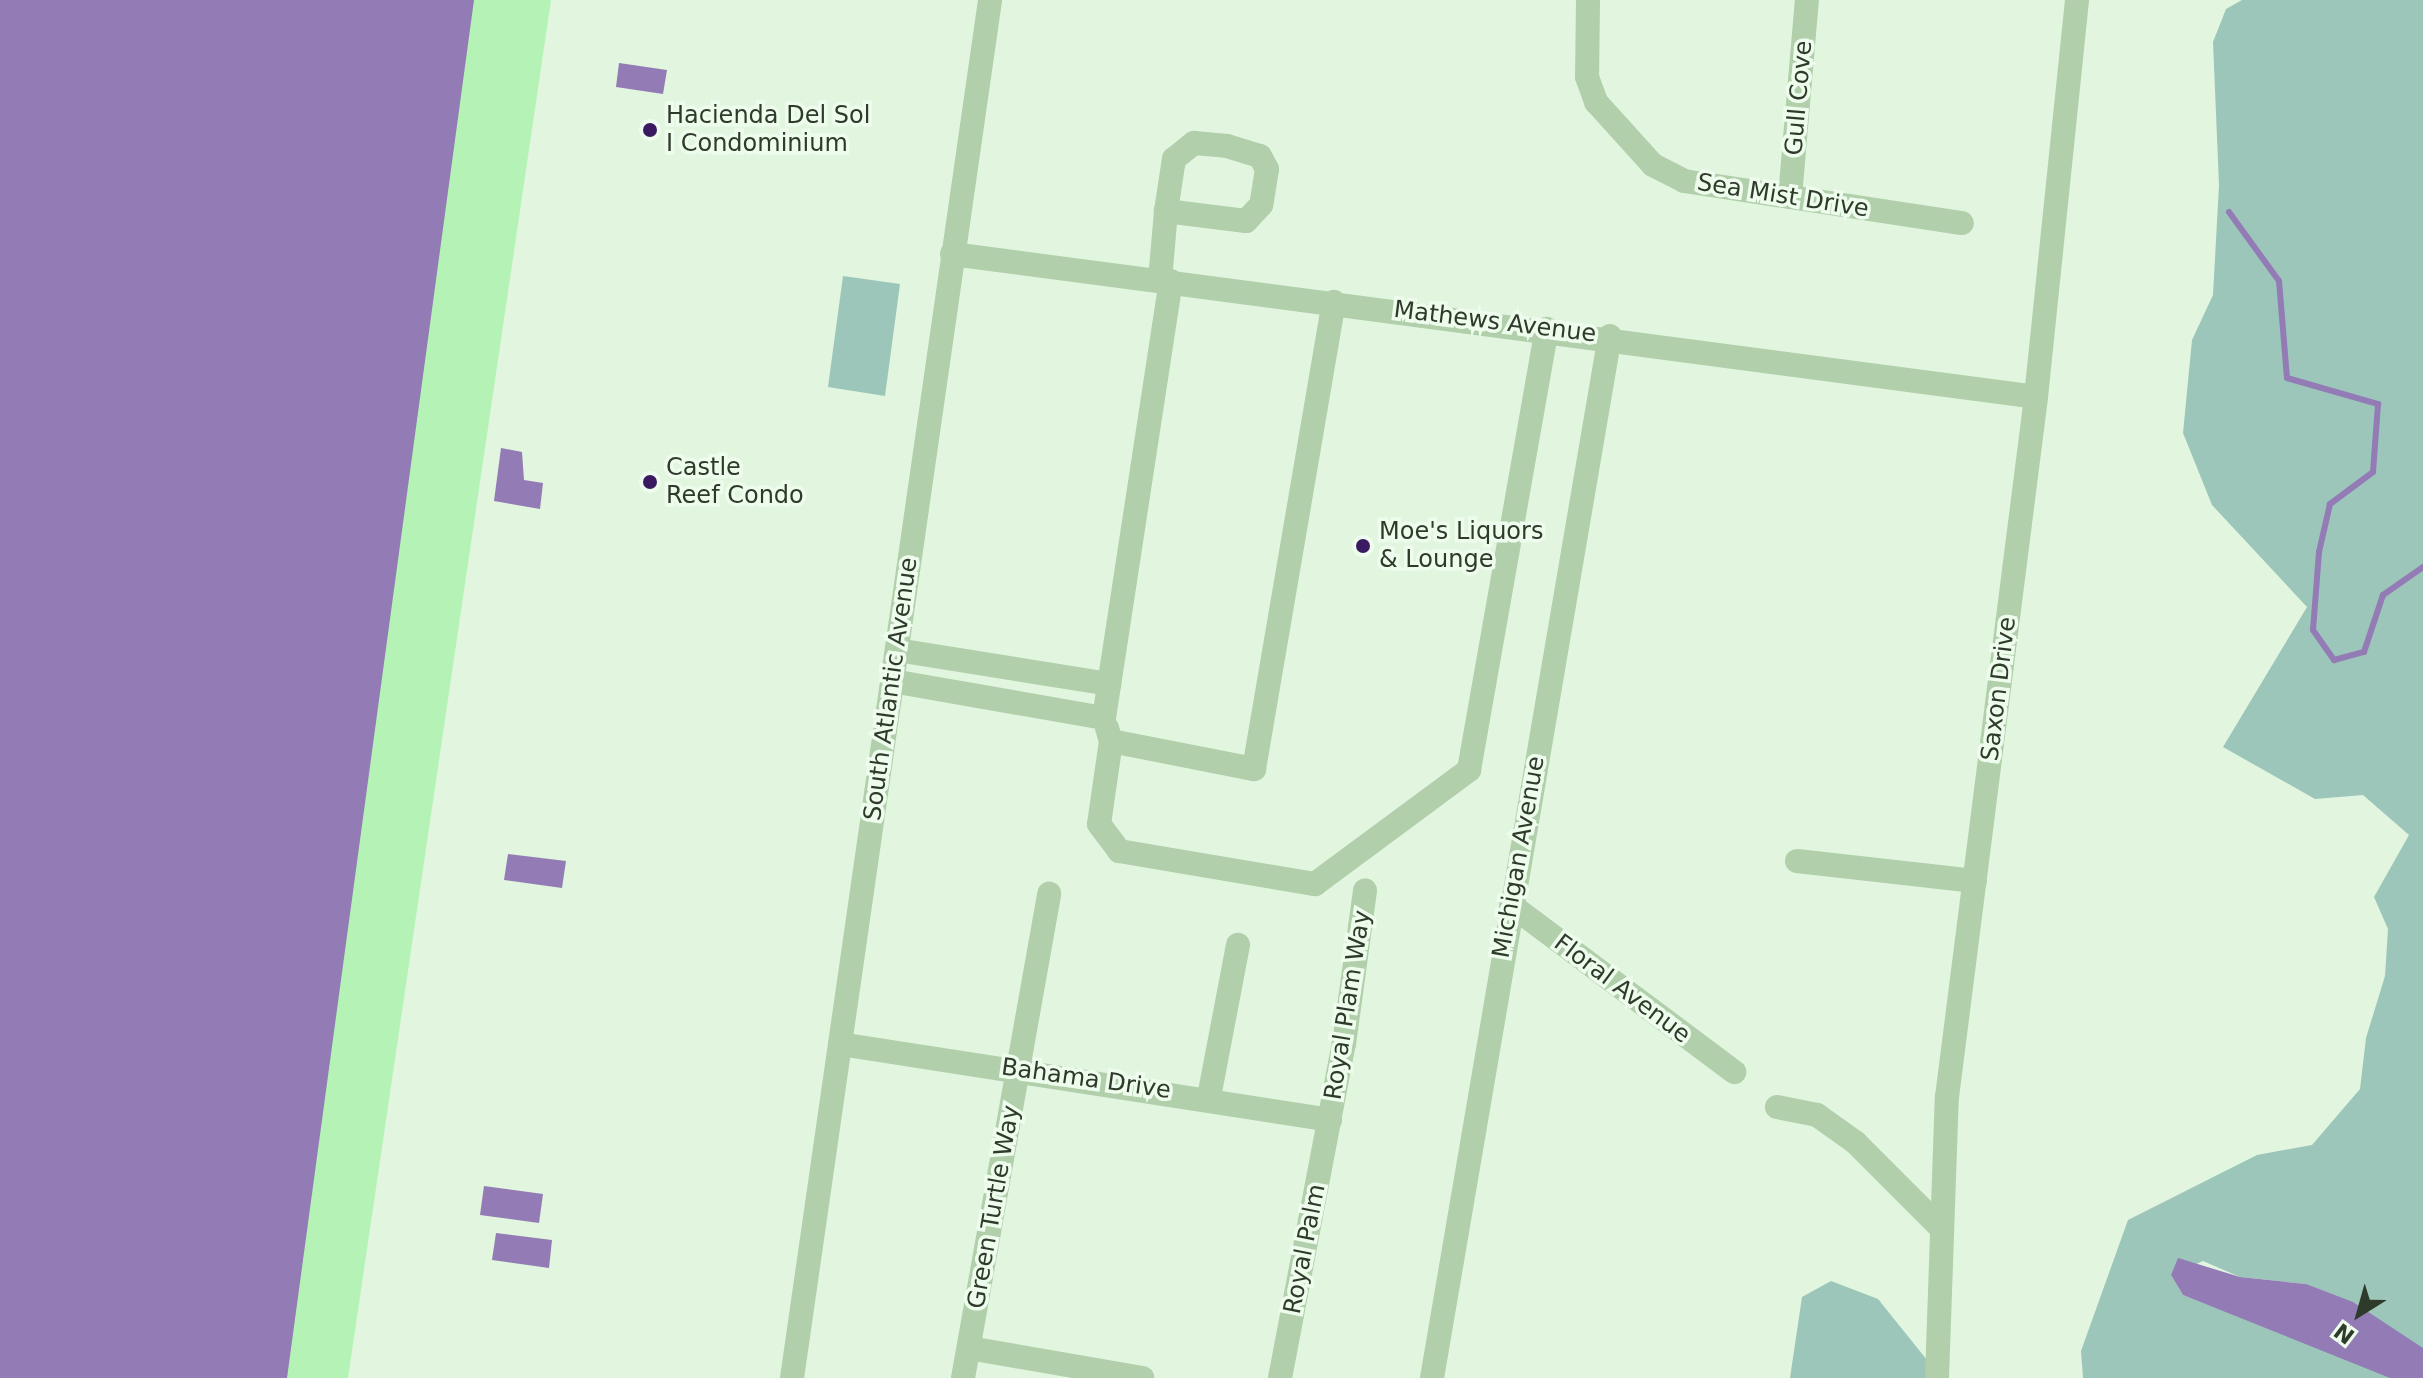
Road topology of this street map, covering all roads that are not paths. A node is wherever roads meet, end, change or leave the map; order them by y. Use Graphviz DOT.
graph roads {
  1 [pos="990,0"];
  2 [pos="1588,0"];
  3 [pos="1807,0"];
  4 [pos="2077,0"];
  5 [pos="1790,197"];
  6 [pos="1166,211"];
  7 [pos="1962,223"];
  8 [pos="952,254"];
  9 [pos="1166,280"];
  10 [pos="1334,302"];
  11 [pos="1547,329"];
  12 [pos="1610,336"];
  13 [pos="2036,397"];
  14 [pos="897,650"];
  15 [pos="892,681"];
  16 [pos="1109,684"];
  17 [pos="1107,729"];
  18 [pos="1797,861"];
  19 [pos="1975,881"];
  20 [pos="1365,890"];
  21 [pos="1049,894"];
  22 [pos="1511,905"];
  23 [pos="1238,945"];
  24 [pos="840,1044"];
  25 [pos="1017,1070"];
  26 [pos="1734,1072"];
  27 [pos="1209,1097"];
  28 [pos="1777,1107"];
  29 [pos="1330,1120"];
  30 [pos="1942,1229"];
  31 [pos="969,1348"];
  32 [pos="792,1378"];
  33 [pos="963,1378"];
  34 [pos="1142,1378"];
  35 [pos="1280,1378"];
  36 [pos="1432,1378"];
  37 [pos="1937,1378"];
  1 -- 8 [label="street, South Atlantic Avenue"];
  2 -- 5 [label="street, Sea Mist Drive"];
  3 -- 5 [label="street, Gull Cove"];
  4 -- 13 [label="street, Saxon Drive"];
  5 -- 7 [label="street, Sea Mist Drive"];
  6 -- 9 [label="street"];
  8 -- 9 [label="street, Mathews Avenue"];
  8 -- 14 [label="street, South Atlantic Avenue"];
  9 -- 10 [label="street, Mathews Avenue"];
  9 -- 16 [label="street"];
  10 -- 11 [label="street, Mathews Avenue"];
  10 -- 17 [label="street"];
  11 -- 12 [label="street, Mathews Avenue"];
  11 -- 17 [label="street"];
  12 -- 13 [label="street, Mathews Avenue"];
  12 -- 22 [label="street, Michigan Avenue"];
  13 -- 19 [label="street, Saxon Drive"];
  14 -- 15 [label="street, South Atlantic Avenue"];
  14 -- 16 [label="street"];
  15 -- 17 [label="street"];
  15 -- 24 [label="street, South Atlantic Avenue"];
  16 -- 17 [label="street"];
  18 -- 19 [label="street"];
  19 -- 30 [label="street, Saxon Drive"];
  20 -- 29 [label="street, Royal Plam Way"];
  21 -- 25 [label="street, Green Turtle Way"];
  22 -- 26 [label="street, Floral Avenue"];
  22 -- 36 [label="street, Michigan Avenue"];
  23 -- 27 [label="street"];
  24 -- 25 [label="street, Bahama Drive"];
  24 -- 32 [label="street, South Atlantic Avenue"];
  25 -- 27 [label="street, Bahama Drive"];
  25 -- 31 [label="street, Green Turtle Way"];
  27 -- 29 [label="street, Bahama Drive"];
  28 -- 30 [label="street"];
  29 -- 35 [label="street, Royal Palm"];
  30 -- 37 [label="street, Saxon Drive"];
  31 -- 33 [label="street, Green Turtle Way"];
  31 -- 34 [label="street"];
}
